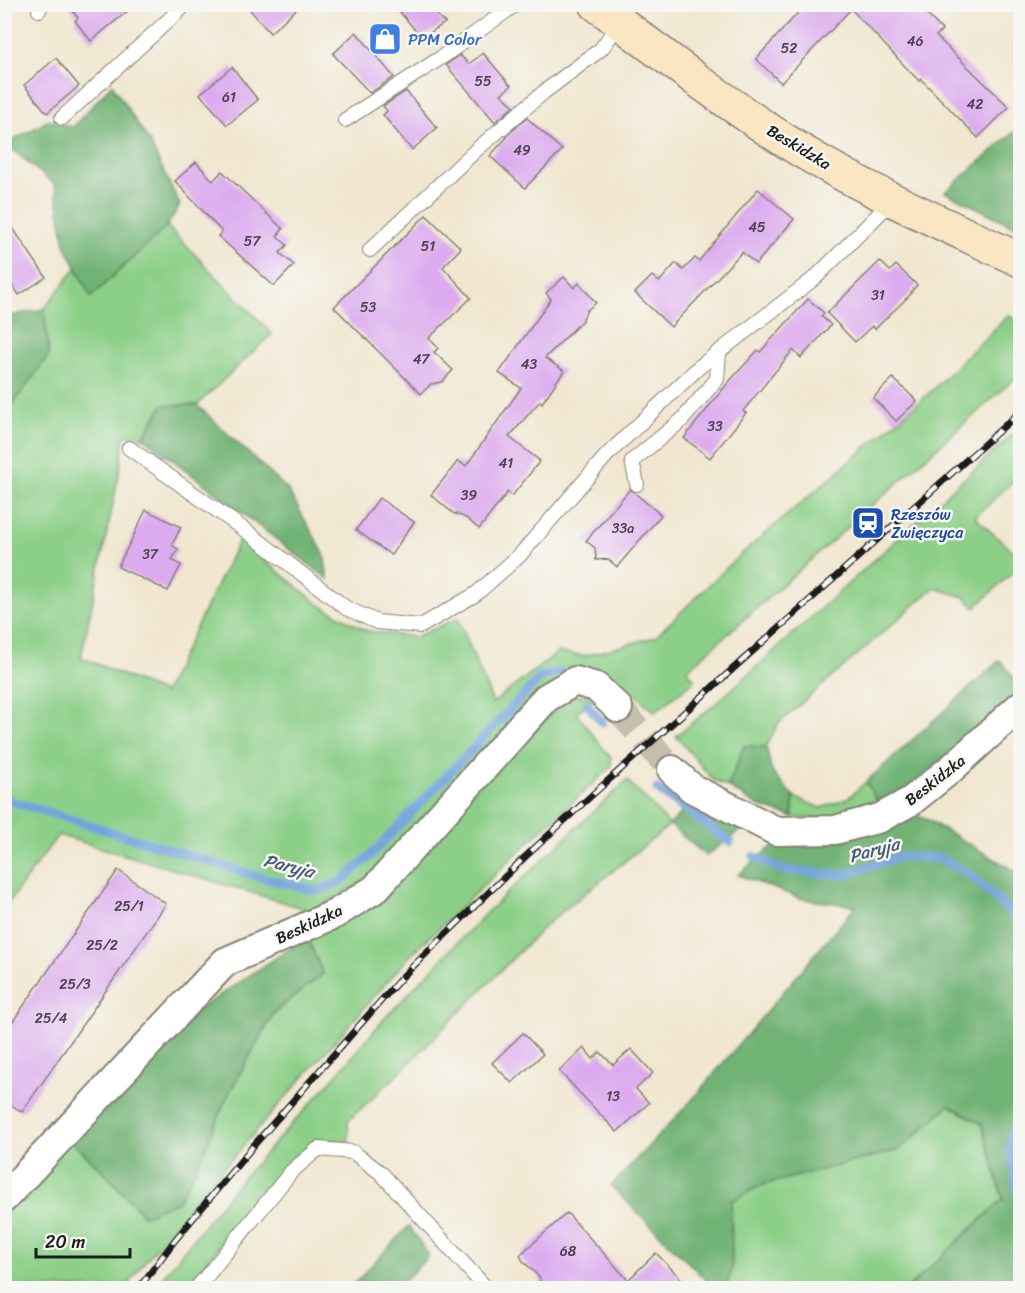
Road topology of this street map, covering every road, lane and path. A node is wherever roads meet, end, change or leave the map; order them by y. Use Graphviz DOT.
graph roads {
  1 [pos="186,4"];
  2 [pos="516,4"];
  3 [pos="608,14"];
  4 [pos="62,118"];
  5 [pos="345,120"];
  6 [pos="893,200"];
  7 [pos="370,250"];
  8 [pos="1020,260"];
  9 [pos="719,352"];
  10 [pos="129,448"];
  11 [pos="637,484"];
  12 [pos="1020,706"];
  13 [pos="618,708"];
  14 [pos="672,770"];
  15 [pos="4,1198"];
  16 [pos="197,1288"];
  17 [pos="486,1288"];
  1 -- 4 [label="lane"];
  2 -- 5 [label="lane"];
  3 -- 6 [label="street, Beskidzka"];
  3 -- 7 [label="lane"];
  6 -- 8 [label="street, Beskidzka"];
  6 -- 9 [label="lane"];
  9 -- 10 [label="lane"];
  9 -- 11 [label="lane"];
  12 -- 14 [label="street, Beskidzka"];
  13 -- 15 [label="street, Beskidzka"];
  16 -- 17 [label="lane"];
}
